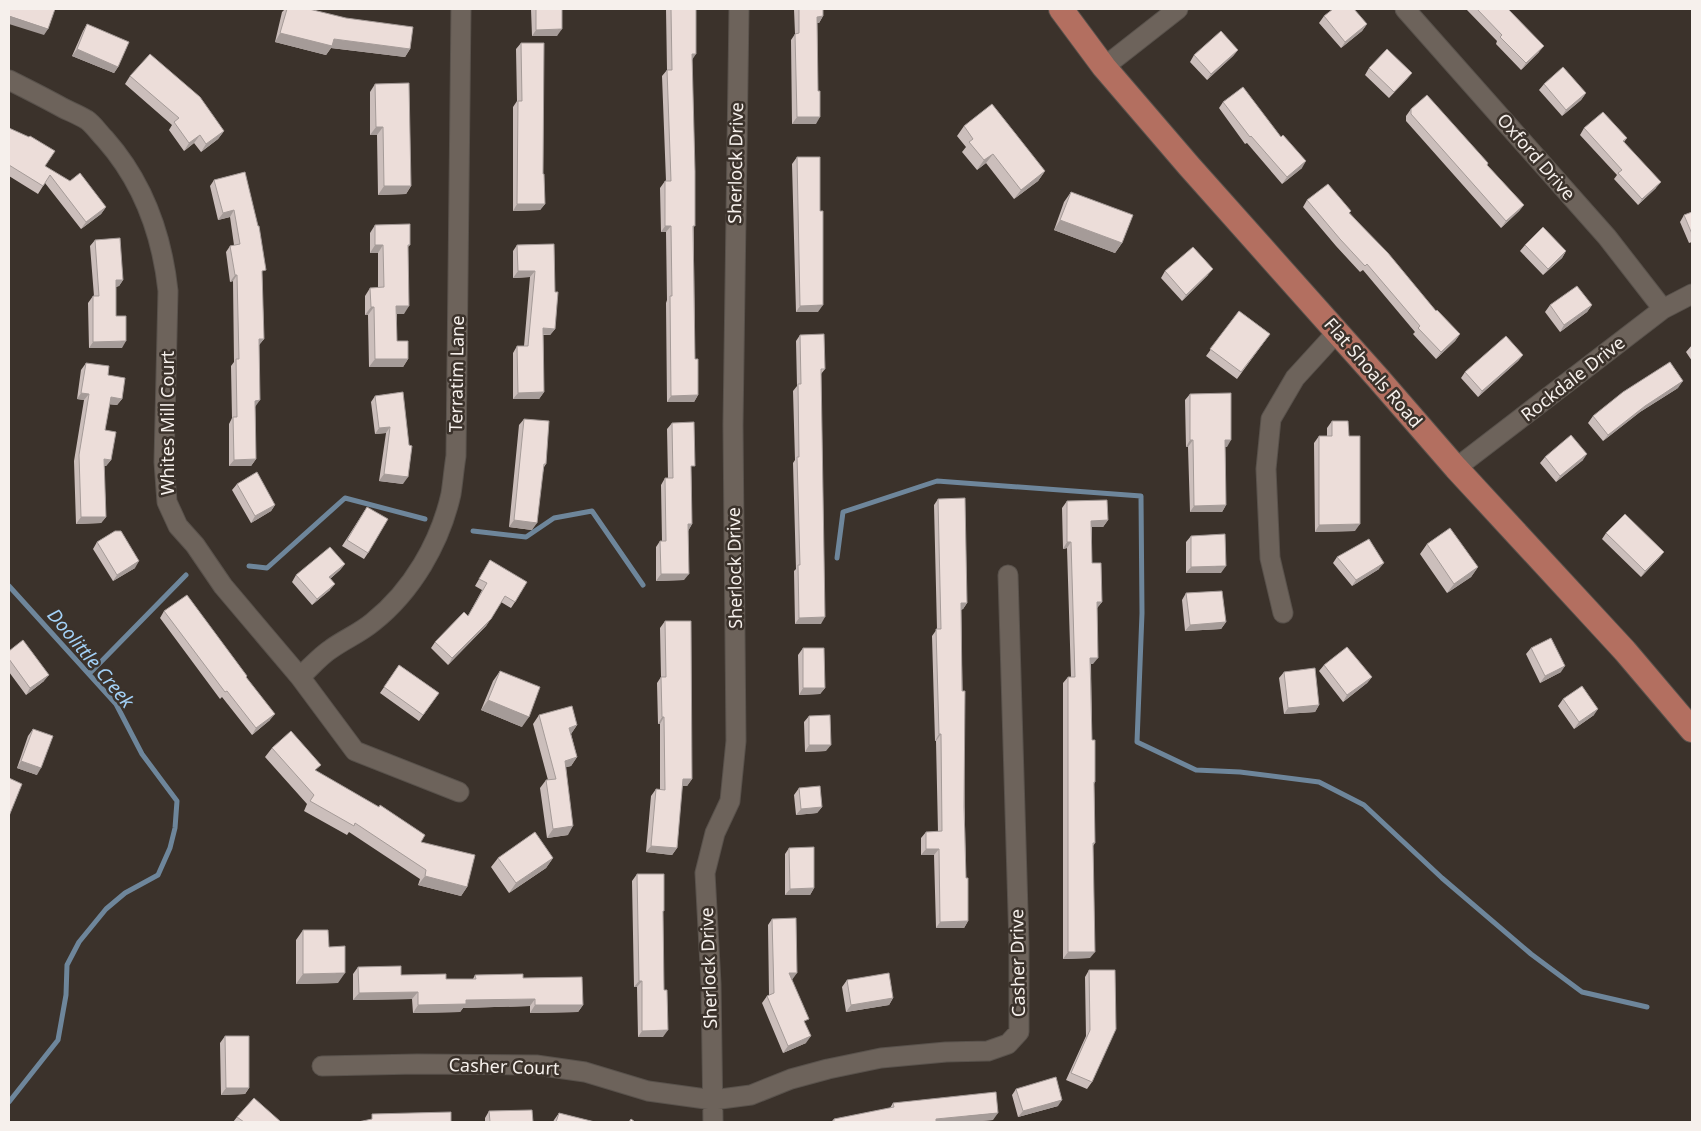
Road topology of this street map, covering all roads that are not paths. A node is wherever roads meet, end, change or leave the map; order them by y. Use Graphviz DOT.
graph roads {
  1 [pos="461,9"];
  2 [pos="739,9"];
  3 [pos="1061,9"];
  4 [pos="1178,9"];
  5 [pos="1405,9"];
  6 [pos="1104,67"];
  7 [pos="9,80"];
  8 [pos="1692,294"];
  9 [pos="1663,309"];
  10 [pos="1337,332"];
  11 [pos="1456,468"];
  12 [pos="1008,575"];
  13 [pos="1283,613"];
  14 [pos="300,677"];
  15 [pos="1692,730"];
  16 [pos="458,792"];
  17 [pos="322,1066"];
  18 [pos="713,1100"];
  19 [pos="713,1122"];
  1 -- 14 [label="street, Terratim Lane"];
  2 -- 18 [label="street, Sherlock Drive"];
  3 -- 6 [label="main road, Flat Shoals Road"];
  4 -- 6 [label="street"];
  5 -- 9 [label="street, Oxford Drive"];
  6 -- 10 [label="main road, Flat Shoals Road"];
  7 -- 14 [label="street, Whites Mill Court"];
  8 -- 9 [label="street, Rockdale Drive"];
  9 -- 11 [label="street, Rockdale Drive"];
  10 -- 11 [label="main road, Flat Shoals Road"];
  10 -- 13 [label="street"];
  11 -- 15 [label="main road, Flat Shoals Road"];
  12 -- 18 [label="street, Casher Drive"];
  14 -- 16 [label="street, Whites Mill Court"];
  17 -- 18 [label="street, Casher Court"];
  18 -- 19 [label="street, Sherlock Drive"];
}
